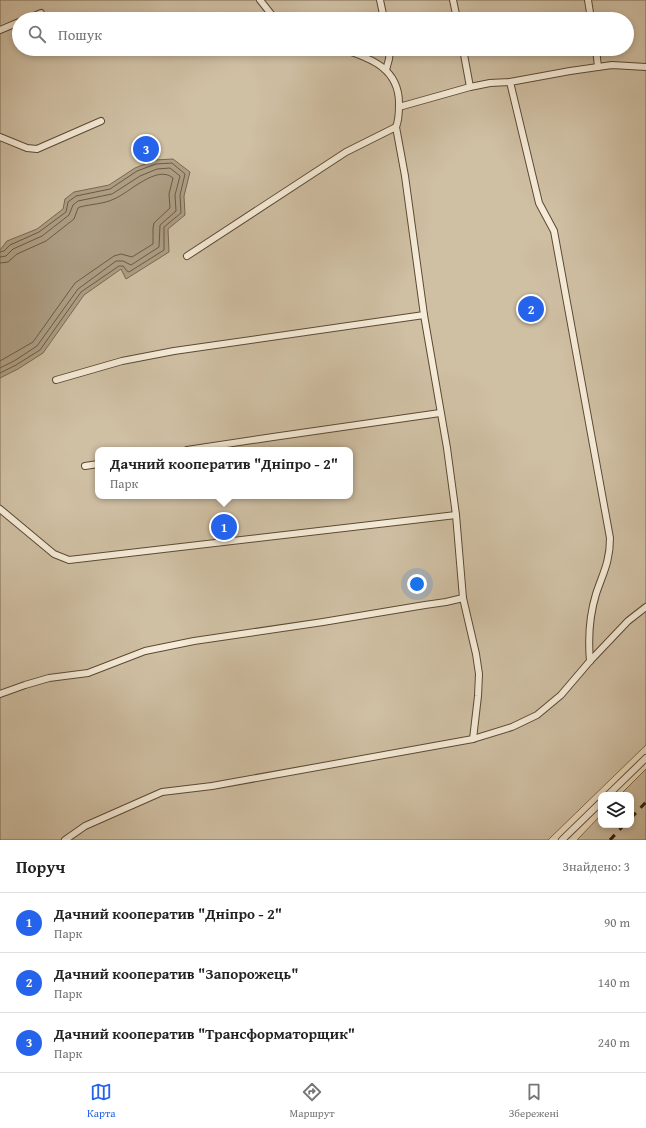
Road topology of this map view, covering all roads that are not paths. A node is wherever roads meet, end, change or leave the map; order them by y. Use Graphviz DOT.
graph roads {
  1 [pos="260,0"];
  2 [pos="380,0"];
  3 [pos="453,0"];
  4 [pos="588,0"];
  5 [pos="269,12"];
  6 [pos="383,12"];
  7 [pos="456,12"];
  8 [pos="590,12"];
  9 [pos="12,25"];
  10 [pos="0,30"];
  11 [pos="361,56"];
  12 [pos="389,56"];
  13 [pos="464,56"];
  14 [pos="597,56"];
  15 [pos="598,67"];
  16 [pos="646,67"];
  17 [pos="386,70"];
  18 [pos="510,82"];
  19 [pos="470,87"];
  20 [pos="399,107"];
  21 [pos="101,121"];
  22 [pos="396,127"];
  23 [pos="0,137"];
  24 [pos="187,256"];
  25 [pos="424,315"];
  26 [pos="56,380"];
  27 [pos="440,413"];
  28 [pos="205,447"];
  29 [pos="95,464"];
  30 [pos="85,466"];
  31 [pos="0,509"];
  32 [pos="456,515"];
  33 [pos="463,598"];
  34 [pos="646,607"];
  35 [pos="590,661"];
  36 [pos="0,694"];
  37 [pos="473,740"];
  38 [pos="646,758"];
  39 [pos="611,792"];
  40 [pos="598,805"];
  41 [pos="65,840"];
  42 [pos="562,840"];
  1 -- 5 [label="lane"];
  2 -- 6 [label="lane"];
  3 -- 7 [label="lane"];
  4 -- 8 [label="lane"];
  9 -- 10 [label="lane"];
  11 -- 17 [label="lane"];
  12 -- 17 [label="lane"];
  13 -- 19 [label="lane"];
  14 -- 15 [label="lane"];
  15 -- 16 [label="lane"];
  15 -- 18 [label="lane"];
  17 -- 20 [label="lane"];
  18 -- 19 [label="lane"];
  18 -- 35 [label="lane"];
  19 -- 20 [label="lane"];
  20 -- 22 [label="lane"];
  21 -- 23 [label="lane"];
  22 -- 24 [label="lane"];
  22 -- 25 [label="lane"];
  25 -- 26 [label="lane"];
  25 -- 27 [label="lane"];
  27 -- 28 [label="lane"];
  27 -- 32 [label="lane"];
  29 -- 30 [label="lane"];
  31 -- 32 [label="lane"];
  32 -- 33 [label="lane"];
  33 -- 36 [label="lane"];
  33 -- 37 [label="lane"];
  34 -- 35 [label="lane"];
  35 -- 37 [label="lane"];
  37 -- 41 [label="lane"];
  38 -- 39 [label="lane"];
  40 -- 42 [label="lane"];
}
